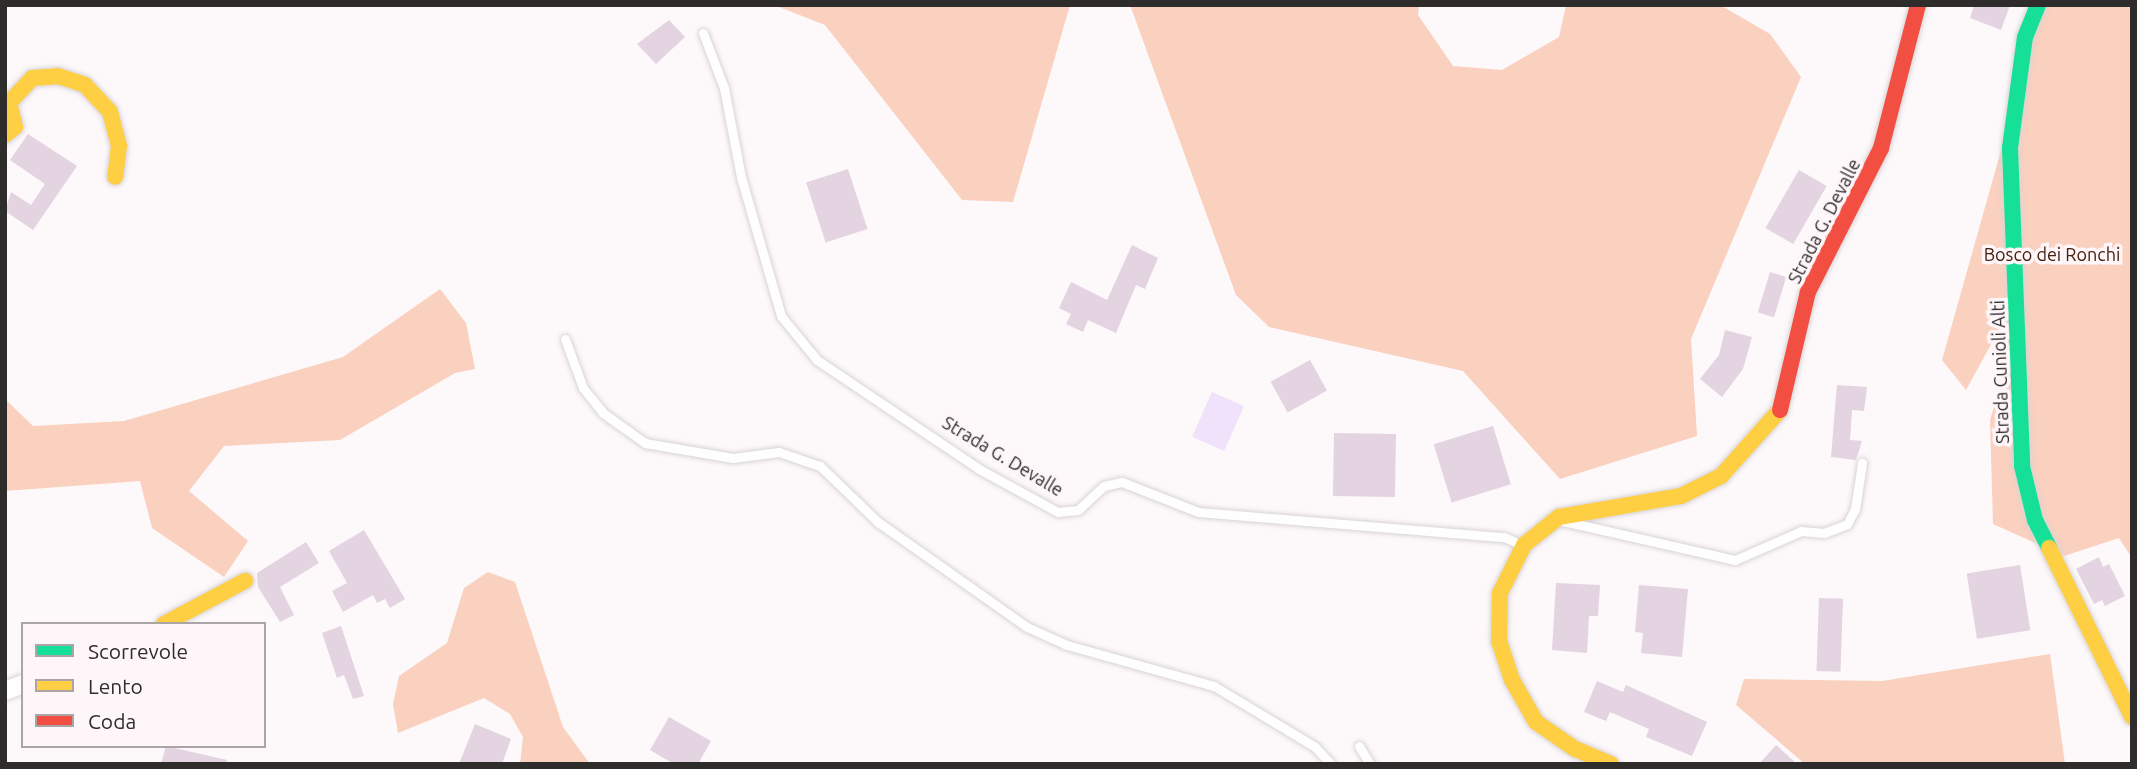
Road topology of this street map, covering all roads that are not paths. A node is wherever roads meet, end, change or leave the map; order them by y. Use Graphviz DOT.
graph roads {
  1 [pos="1918,5"];
  2 [pos="2038,5"];
  3 [pos="703,33"];
  4 [pos="5,135"];
  5 [pos="115,177"];
  6 [pos="565,339"];
  7 [pos="1862,463"];
  8 [pos="1559,517"];
  9 [pos="1524,545"];
  10 [pos="244,581"];
  11 [pos="168,622"];
  12 [pos="2132,717"];
  13 [pos="1359,746"];
  14 [pos="1331,764"];
  15 [pos="1370,764"];
  16 [pos="1611,764"];
  1 -- 8 [label="street, Strada G. Devalle"];
  2 -- 12 [label="street, Strada Cunioli Alti"];
  3 -- 9 [label="lane, Strada G. Devalle"];
  4 -- 5 [label="street"];
  6 -- 14 [label="lane"];
  7 -- 8 [label="lane"];
  8 -- 9 [label="street, Strada G. Devalle"];
  9 -- 16 [label="street, Strada G. Devalle"];
  10 -- 11 [label="street"];
  13 -- 15 [label="lane"];
}
